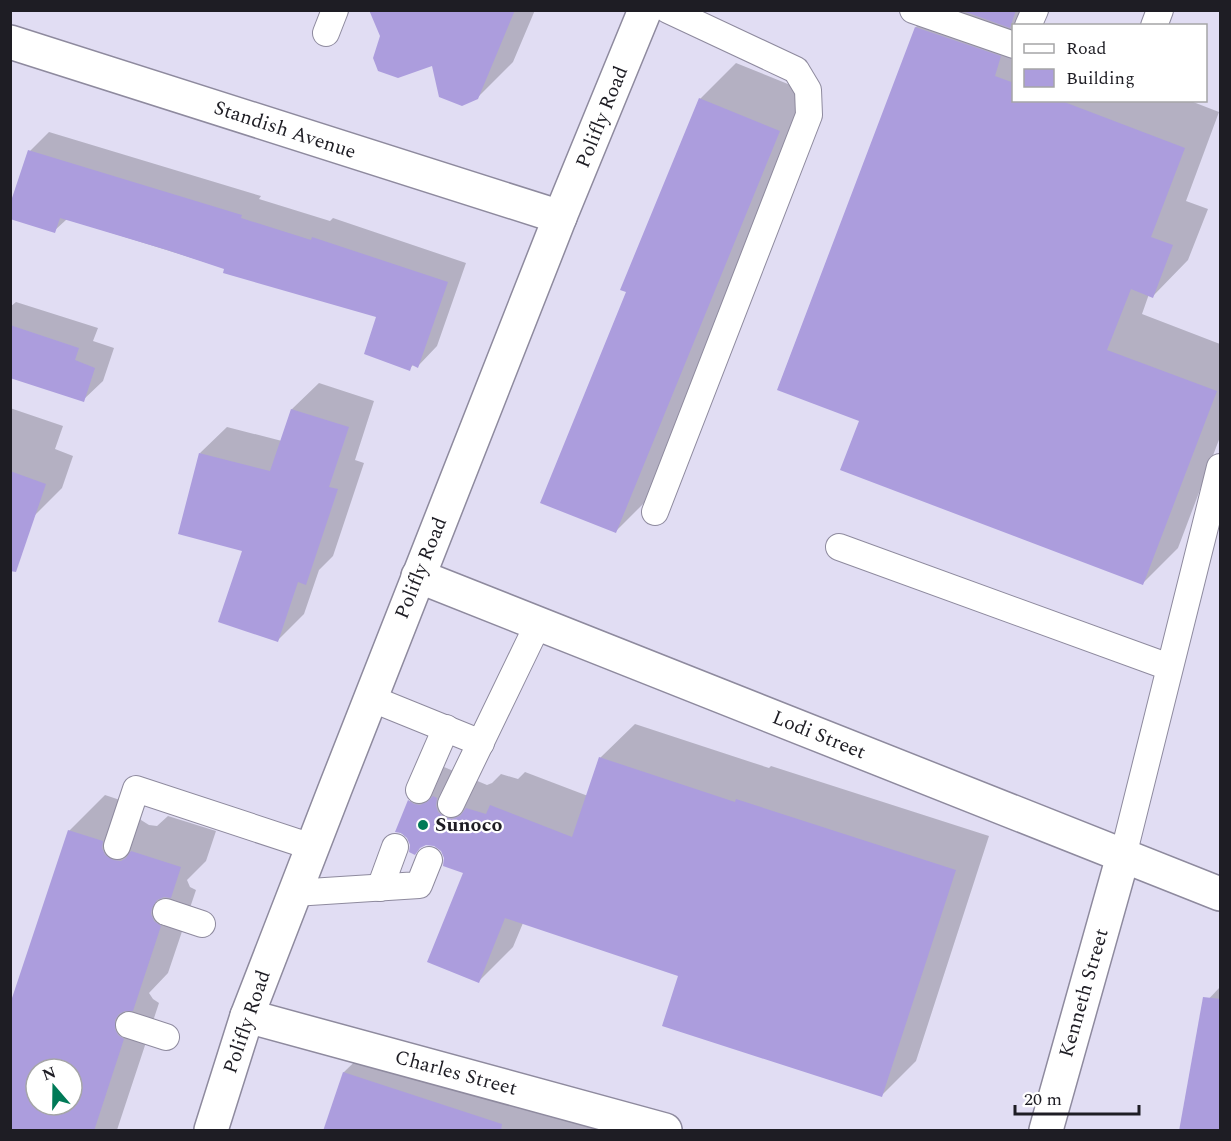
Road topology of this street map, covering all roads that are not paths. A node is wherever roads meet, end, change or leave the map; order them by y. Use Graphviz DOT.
graph roads {
  1 [pos="645,10"];
  2 [pos="668,10"];
  3 [pos="913,10"];
  4 [pos="1035,10"];
  5 [pos="1029,24"];
  6 [pos="10,42"];
  7 [pos="1012,44"];
  8 [pos="560,217"];
  9 [pos="1221,467"];
  10 [pos="655,512"];
  11 [pos="839,547"];
  12 [pos="418,576"];
  13 [pos="538,624"];
  14 [pos="1169,667"];
  15 [pos="370,698"];
  16 [pos="446,728"];
  17 [pos="481,743"];
  18 [pos="419,790"];
  19 [pos="452,804"];
  20 [pos="117,846"];
  21 [pos="312,847"];
  22 [pos="395,847"];
  23 [pos="1123,856"];
  24 [pos="429,860"];
  25 [pos="380,888"];
  26 [pos="294,893"];
  27 [pos="1221,894"];
  28 [pos="166,912"];
  29 [pos="202,924"];
  30 [pos="247,1016"];
  31 [pos="129,1025"];
  32 [pos="166,1037"];
  33 [pos="211,1131"];
  34 [pos="665,1131"];
  35 [pos="1046,1131"];
  1 -- 8 [label="street, Polifly Road"];
  2 -- 10 [label="lane"];
  3 -- 7 [label="lane"];
  4 -- 5 [label="lane"];
  6 -- 8 [label="street, Standish Avenue"];
  8 -- 12 [label="street, Polifly Road"];
  9 -- 14 [label="lane"];
  11 -- 14 [label="lane"];
  12 -- 13 [label="street, Lodi Street"];
  12 -- 15 [label="street, Polifly Road"];
  13 -- 17 [label="lane"];
  13 -- 23 [label="street, Lodi Street"];
  14 -- 23 [label="lane"];
  15 -- 16 [label="lane"];
  15 -- 21 [label="street, Polifly Road"];
  16 -- 17 [label="lane"];
  16 -- 18 [label="lane"];
  17 -- 19 [label="lane"];
  20 -- 21 [label="lane"];
  21 -- 26 [label="street, Polifly Road"];
  22 -- 25 [label="lane"];
  23 -- 27 [label="street, Lodi Street"];
  23 -- 35 [label="street, Kenneth Street"];
  24 -- 25 [label="lane"];
  25 -- 26 [label="lane"];
  26 -- 30 [label="street, Polifly Road"];
  28 -- 29 [label="lane"];
  30 -- 33 [label="street, Polifly Road"];
  30 -- 34 [label="street, Charles Street"];
  31 -- 32 [label="lane"];
}
